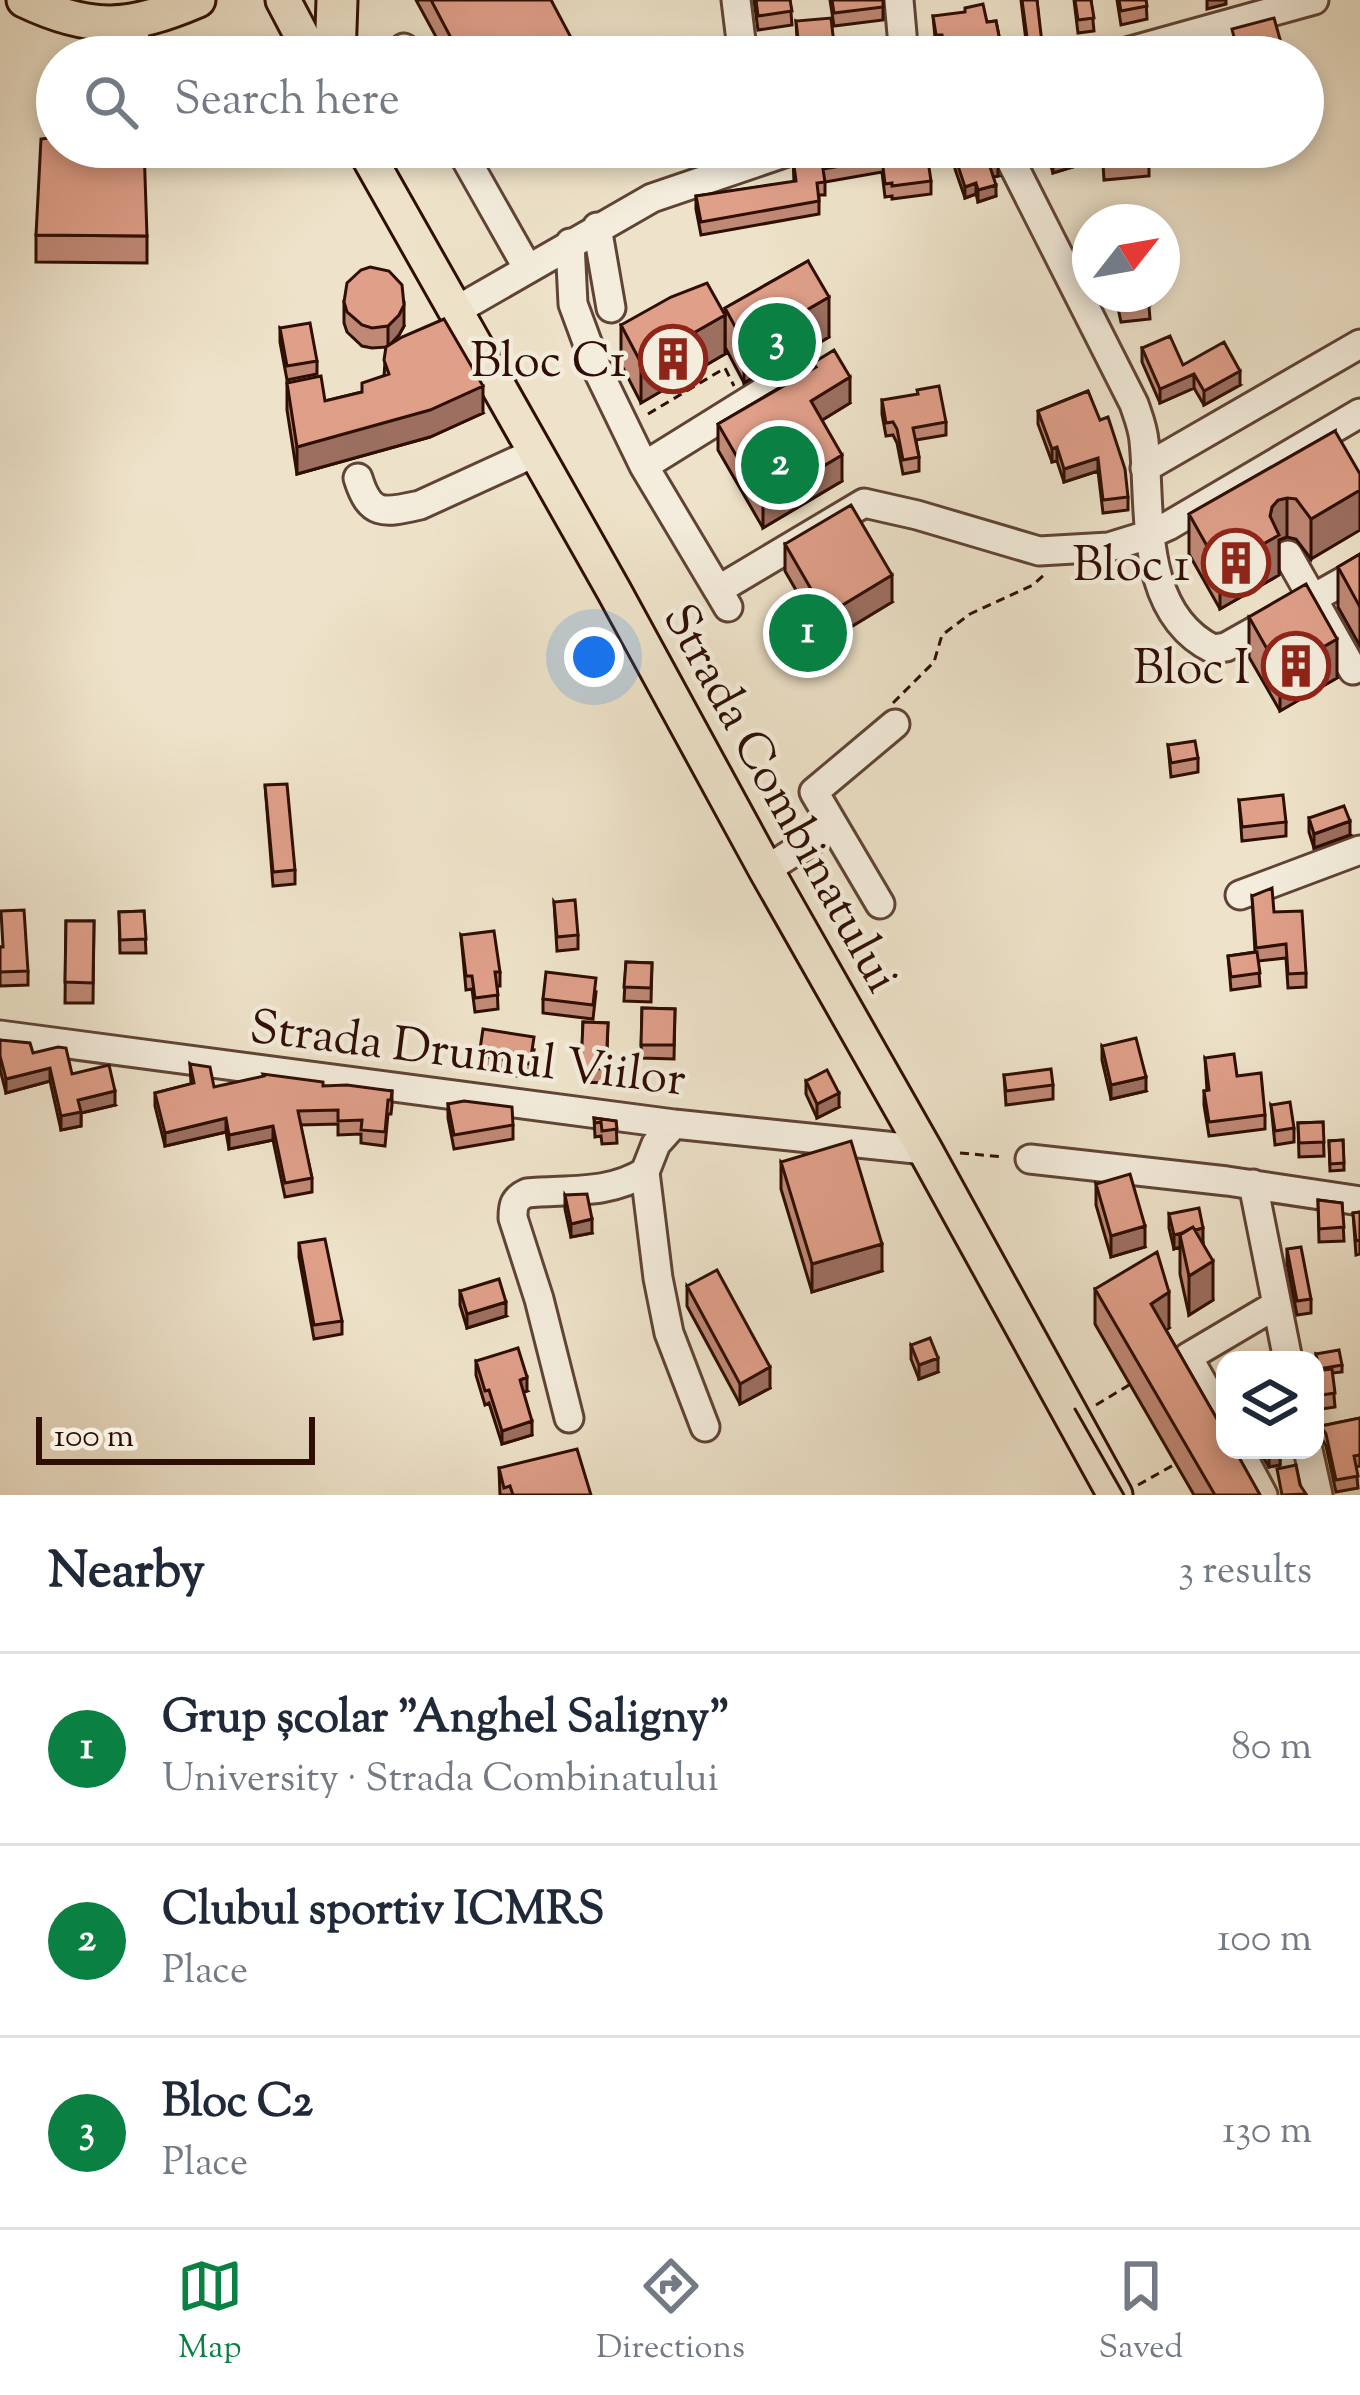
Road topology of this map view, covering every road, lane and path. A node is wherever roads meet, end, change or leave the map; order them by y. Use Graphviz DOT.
graph roads {
  1 [pos="24,0"];
  2 [pos="283,0"];
  3 [pos="337,0"];
  4 [pos="736,0"];
  5 [pos="899,0"];
  6 [pos="1314,0"];
  7 [pos="190,2"];
  8 [pos="136,21"];
  9 [pos="134,36"];
  10 [pos="302,36"];
  11 [pos="336,36"];
  12 [pos="740,36"];
  13 [pos="902,36"];
  14 [pos="1184,36"];
  15 [pos="375,168"];
  16 [pos="471,168"];
  17 [pos="722,168"];
  18 [pos="1015,168"];
  19 [pos="597,227"];
  20 [pos="569,243"];
  21 [pos="528,268"];
  22 [pos="611,308"];
  23 [pos="457,310"];
  24 [pos="1360,344"];
  25 [pos="727,356"];
  26 [pos="725,368"];
  27 [pos="784,379"];
  28 [pos="744,404"];
  29 [pos="1360,413"];
  30 [pos="626,427"];
  31 [pos="536,452"];
  32 [pos="644,466"];
  33 [pos="1145,468"];
  34 [pos="358,478"];
  35 [pos="1148,535"];
  36 [pos="1073,549"];
  37 [pos="1288,555"];
  38 [pos="1360,572"];
  39 [pos="1313,598"];
  40 [pos="1353,670"];
  41 [pos="889,720"];
  42 [pos="834,826"];
  43 [pos="1360,850"];
  44 [pos="766,870"];
  45 [pos="1240,895"];
  46 [pos="880,904"];
  47 [pos="0,1035"];
  48 [pos="674,1124"];
  49 [pos="925,1150"];
  50 [pos="1030,1159"];
  51 [pos="645,1172"];
  52 [pos="1252,1184"];
  53 [pos="1360,1201"];
  54 [pos="1276,1305"];
  55 [pos="1286,1351"];
  56 [pos="1138,1380"];
  57 [pos="1216,1407"];
  58 [pos="569,1418"];
  59 [pos="1072,1419"];
  60 [pos="705,1427"];
  61 [pos="1184,1459"];
  62 [pos="1244,1459"];
  63 [pos="1310,1459"];
  64 [pos="1119,1494"];
  65 [pos="1263,1495"];
  66 [pos="1318,1495"];
  1 -- 8 [label="main road"];
  2 -- 10 [label="main road"];
  3 -- 11 [label="highway"];
  4 -- 12 [label="street"];
  5 -- 13 [label="street"];
  6 -- 14 [label="street"];
  7 -- 8 [label="main road"];
  8 -- 9 [label="street"];
  15 -- 23 [label="main road, Strada Combinatului"];
  16 -- 21 [label="street"];
  17 -- 19 [label="street"];
  18 -- 33 [label="street"];
  19 -- 20 [label="street"];
  19 -- 22 [label="street"];
  20 -- 21 [label="street"];
  20 -- 30 [label="street"];
  21 -- 23 [label="street"];
  23 -- 31 [label="main road, Strada Combinatului"];
  24 -- 33 [label="street"];
  25 -- 26 [label="path"];
  26 -- 28 [label="path"];
  26 -- 30 [label="path"];
  27 -- 28 [label="street"];
  28 -- 32 [label="street"];
  29 -- 35 [label="street"];
  30 -- 32 [label="street"];
  31 -- 34 [label="street"];
  31 -- 44 [label="main road, Strada Combinatului"];
  32 -- 36 [label="street"];
  33 -- 35 [label="street"];
  35 -- 36 [label="street"];
  35 -- 39 [label="street"];
  36 -- 41 [label="path"];
  37 -- 39 [label="street"];
  38 -- 39 [label="street"];
  39 -- 40 [label="street"];
  41 -- 42 [label="street"];
  42 -- 44 [label="street"];
  42 -- 46 [label="street"];
  43 -- 45 [label="street"];
  44 -- 49 [label="main road, Strada Combinatului"];
  47 -- 48 [label="street, Strada Drumul Viilor"];
  48 -- 49 [label="street, Strada Drumul Viilor"];
  48 -- 51 [label="street"];
  49 -- 50 [label="path"];
  49 -- 59 [label="main road, Strada Combinatului"];
  50 -- 52 [label="street"];
  51 -- 58 [label="street"];
  51 -- 60 [label="street"];
  52 -- 53 [label="street"];
  52 -- 54 [label="street"];
  54 -- 55 [label="street"];
  54 -- 57 [label="street"];
  56 -- 59 [label="path"];
  59 -- 64 [label="main road, Strada Combinatului"];
  61 -- 64 [label="path"];
  62 -- 65 [label="street"];
  63 -- 66 [label="street"];
}
